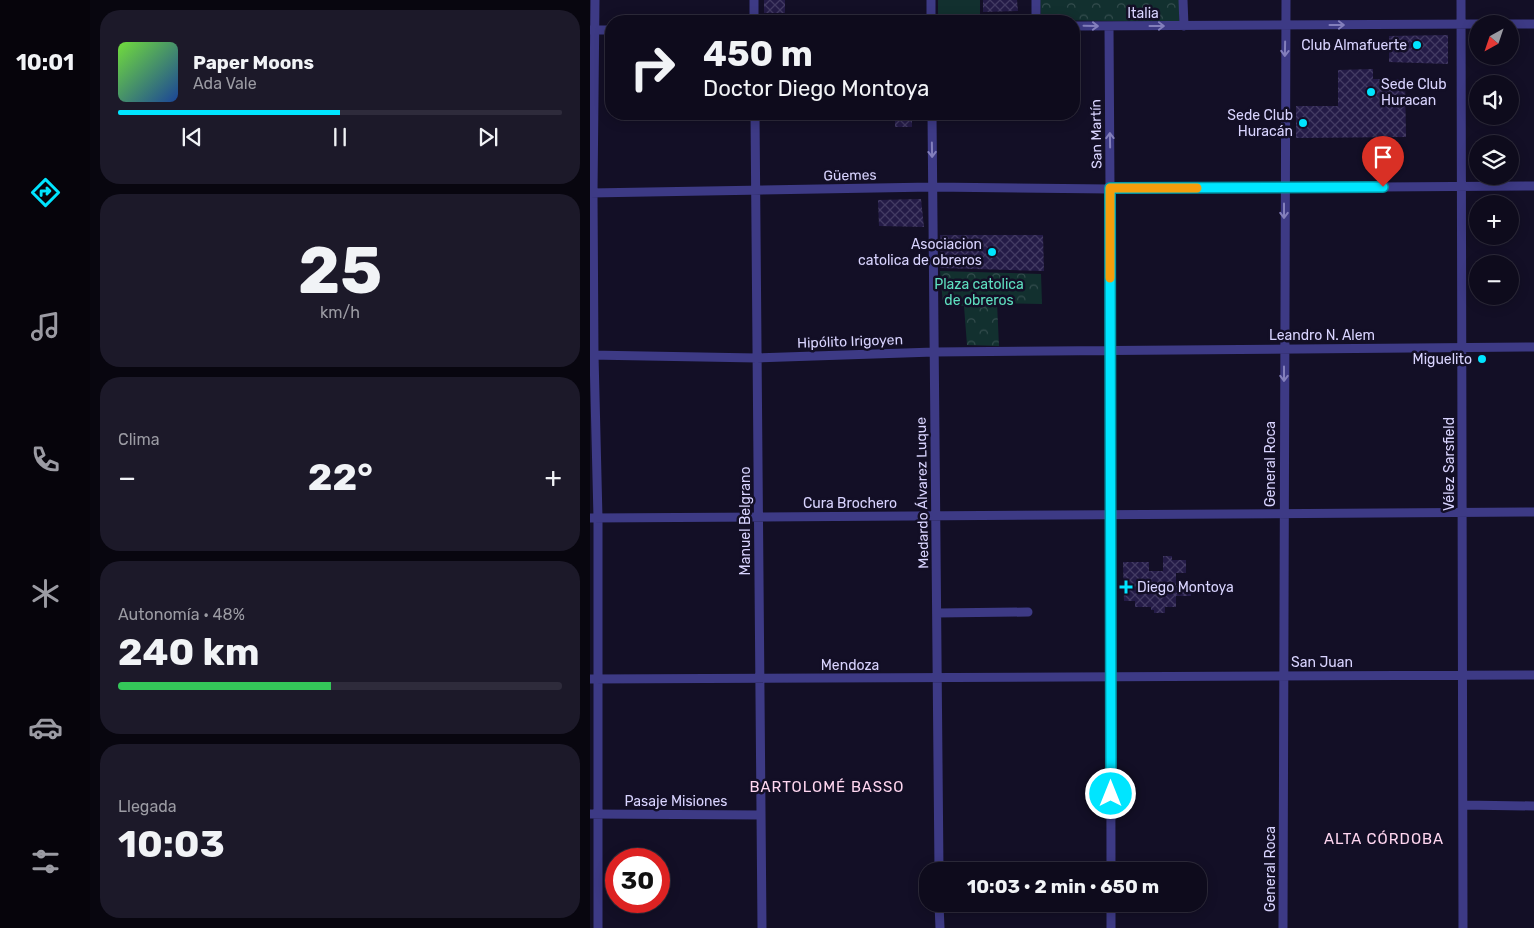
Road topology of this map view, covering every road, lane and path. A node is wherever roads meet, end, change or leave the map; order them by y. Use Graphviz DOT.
graph roads {
  1 [pos="594,0"];
  2 [pos="754,0"];
  3 [pos="931,0"];
  4 [pos="1036,0"];
  5 [pos="1183,0"];
  6 [pos="1286,0"];
  7 [pos="1461,0"];
  8 [pos="754,15"];
  9 [pos="931,15"];
  10 [pos="1036,15"];
  11 [pos="1461,24"];
  12 [pos="1469,24"];
  13 [pos="1519,24"];
  14 [pos="1534,24"];
  15 [pos="1286,25"];
  16 [pos="1080,26"];
  17 [pos="1109,26"];
  18 [pos="1184,26"];
  19 [pos="592,30"];
  20 [pos="605,30"];
  21 [pos="755,120"];
  22 [pos="932,120"];
  23 [pos="1462,186"];
  24 [pos="1534,186"];
  25 [pos="932,187"];
  26 [pos="1284,187"];
  27 [pos="1110,188"];
  28 [pos="756,191"];
  29 [pos="592,193"];
  30 [pos="1534,347"];
  31 [pos="1462,348"];
  32 [pos="1284,349"];
  33 [pos="1110,350"];
  34 [pos="934,352"];
  35 [pos="592,355"];
  36 [pos="757,358"];
  37 [pos="1534,512"];
  38 [pos="1462,513"];
  39 [pos="1284,514"];
  40 [pos="1111,515"];
  41 [pos="936,516"];
  42 [pos="758,517"];
  43 [pos="594,518"];
  44 [pos="1028,612"];
  45 [pos="936,613"];
  46 [pos="1534,675"];
  47 [pos="1284,676"];
  48 [pos="1463,676"];
  49 [pos="1111,677"];
  50 [pos="937,678"];
  51 [pos="760,679"];
  52 [pos="594,680"];
  53 [pos="1463,805"];
  54 [pos="1534,806"];
  55 [pos="594,814"];
  56 [pos="761,815"];
  57 [pos="939,862"];
  58 [pos="1111,862"];
  59 [pos="939,912"];
  60 [pos="1111,912"];
  61 [pos="598,928"];
  62 [pos="762,928"];
  63 [pos="940,928"];
  64 [pos="1111,928"];
  65 [pos="1283,928"];
  66 [pos="1463,928"];
  1 -- 19 [label="street"];
  2 -- 8 [label="street"];
  3 -- 9 [label="street"];
  4 -- 10 [label="street"];
  5 -- 18 [label="street"];
  6 -- 15 [label="street, General Roca"];
  7 -- 11 [label="street, Vélez Sarsfield"];
  11 -- 12 [label="street, Italia"];
  15 -- 11 [label="street, Italia, one-way"];
  11 -- 23 [label="street, Vélez Sarsfield"];
  13 -- 14 [label="street"];
  15 -- 18 [label="street, Italia"];
  15 -- 26 [label="street, General Roca, one-way"];
  16 -- 17 [label="street, Italia, one-way"];
  17 -- 18 [label="street, Italia, one-way"];
  27 -- 17 [label="street, San Martín, one-way"];
  19 -- 20 [label="street"];
  19 -- 29 [label="street"];
  21 -- 28 [label="street, Manuel Belgrano"];
  22 -- 25 [label="street, Medardo Álvarez Luque, one-way"];
  23 -- 24 [label="street, Güemes"];
  23 -- 26 [label="street, Güemes"];
  23 -- 31 [label="street, Vélez Sarsfield"];
  25 -- 27 [label="street, Güemes"];
  25 -- 28 [label="street, Güemes"];
  25 -- 34 [label="street, Medardo Álvarez Luque"];
  26 -- 27 [label="street, Güemes"];
  26 -- 32 [label="street, General Roca, one-way"];
  27 -- 33 [label="street, San Martín"];
  28 -- 29 [label="street, Güemes"];
  28 -- 36 [label="street, Manuel Belgrano"];
  29 -- 35 [label="street"];
  30 -- 31 [label="street, Leandro N. Alem"];
  31 -- 32 [label="street, Leandro N. Alem"];
  31 -- 38 [label="street, Vélez Sarsfield"];
  32 -- 33 [label="street, Leandro N. Alem"];
  32 -- 39 [label="street, General Roca, one-way"];
  33 -- 34 [label="street, Hipólito Irigoyen"];
  33 -- 40 [label="street, San Martín"];
  34 -- 36 [label="street, Hipólito Irigoyen"];
  34 -- 41 [label="street, Medardo Álvarez Luque"];
  35 -- 36 [label="street, Hipólito Irigoyen"];
  35 -- 43 [label="street"];
  36 -- 42 [label="street, Manuel Belgrano"];
  37 -- 38 [label="street, Cura Brochero"];
  38 -- 39 [label="street, Cura Brochero"];
  38 -- 48 [label="street, Vélez Sarsfield"];
  39 -- 40 [label="street, Cura Brochero"];
  39 -- 47 [label="street, General Roca"];
  40 -- 41 [label="street, Cura Brochero"];
  40 -- 49 [label="street, San Martín"];
  41 -- 42 [label="street, Cura Brochero"];
  41 -- 45 [label="street, Medardo Álvarez Luque"];
  42 -- 43 [label="street, Cura Brochero"];
  42 -- 51 [label="street, Manuel Belgrano"];
  43 -- 52 [label="street"];
  44 -- 45 [label="street"];
  45 -- 50 [label="street, Medardo Álvarez Luque"];
  46 -- 48 [label="street, San Juan"];
  47 -- 48 [label="street, San Juan"];
  47 -- 49 [label="street, San Juan"];
  47 -- 65 [label="street, General Roca"];
  48 -- 53 [label="street, Vélez Sarsfield"];
  49 -- 50 [label="street, Mendoza"];
  49 -- 58 [label="street, San Martín"];
  50 -- 51 [label="street, Mendoza"];
  50 -- 57 [label="street, Medardo Álvarez Luque"];
  51 -- 52 [label="street, Mendoza"];
  51 -- 56 [label="street, Manuel Belgrano"];
  52 -- 55 [label="street"];
  53 -- 54 [label="street"];
  53 -- 66 [label="street, Vélez Sarsfield"];
  55 -- 56 [label="street, Pasaje Misiones"];
  55 -- 61 [label="street"];
  56 -- 62 [label="street, Manuel Belgrano"];
  59 -- 63 [label="street"];
  60 -- 64 [label="street"];
}
